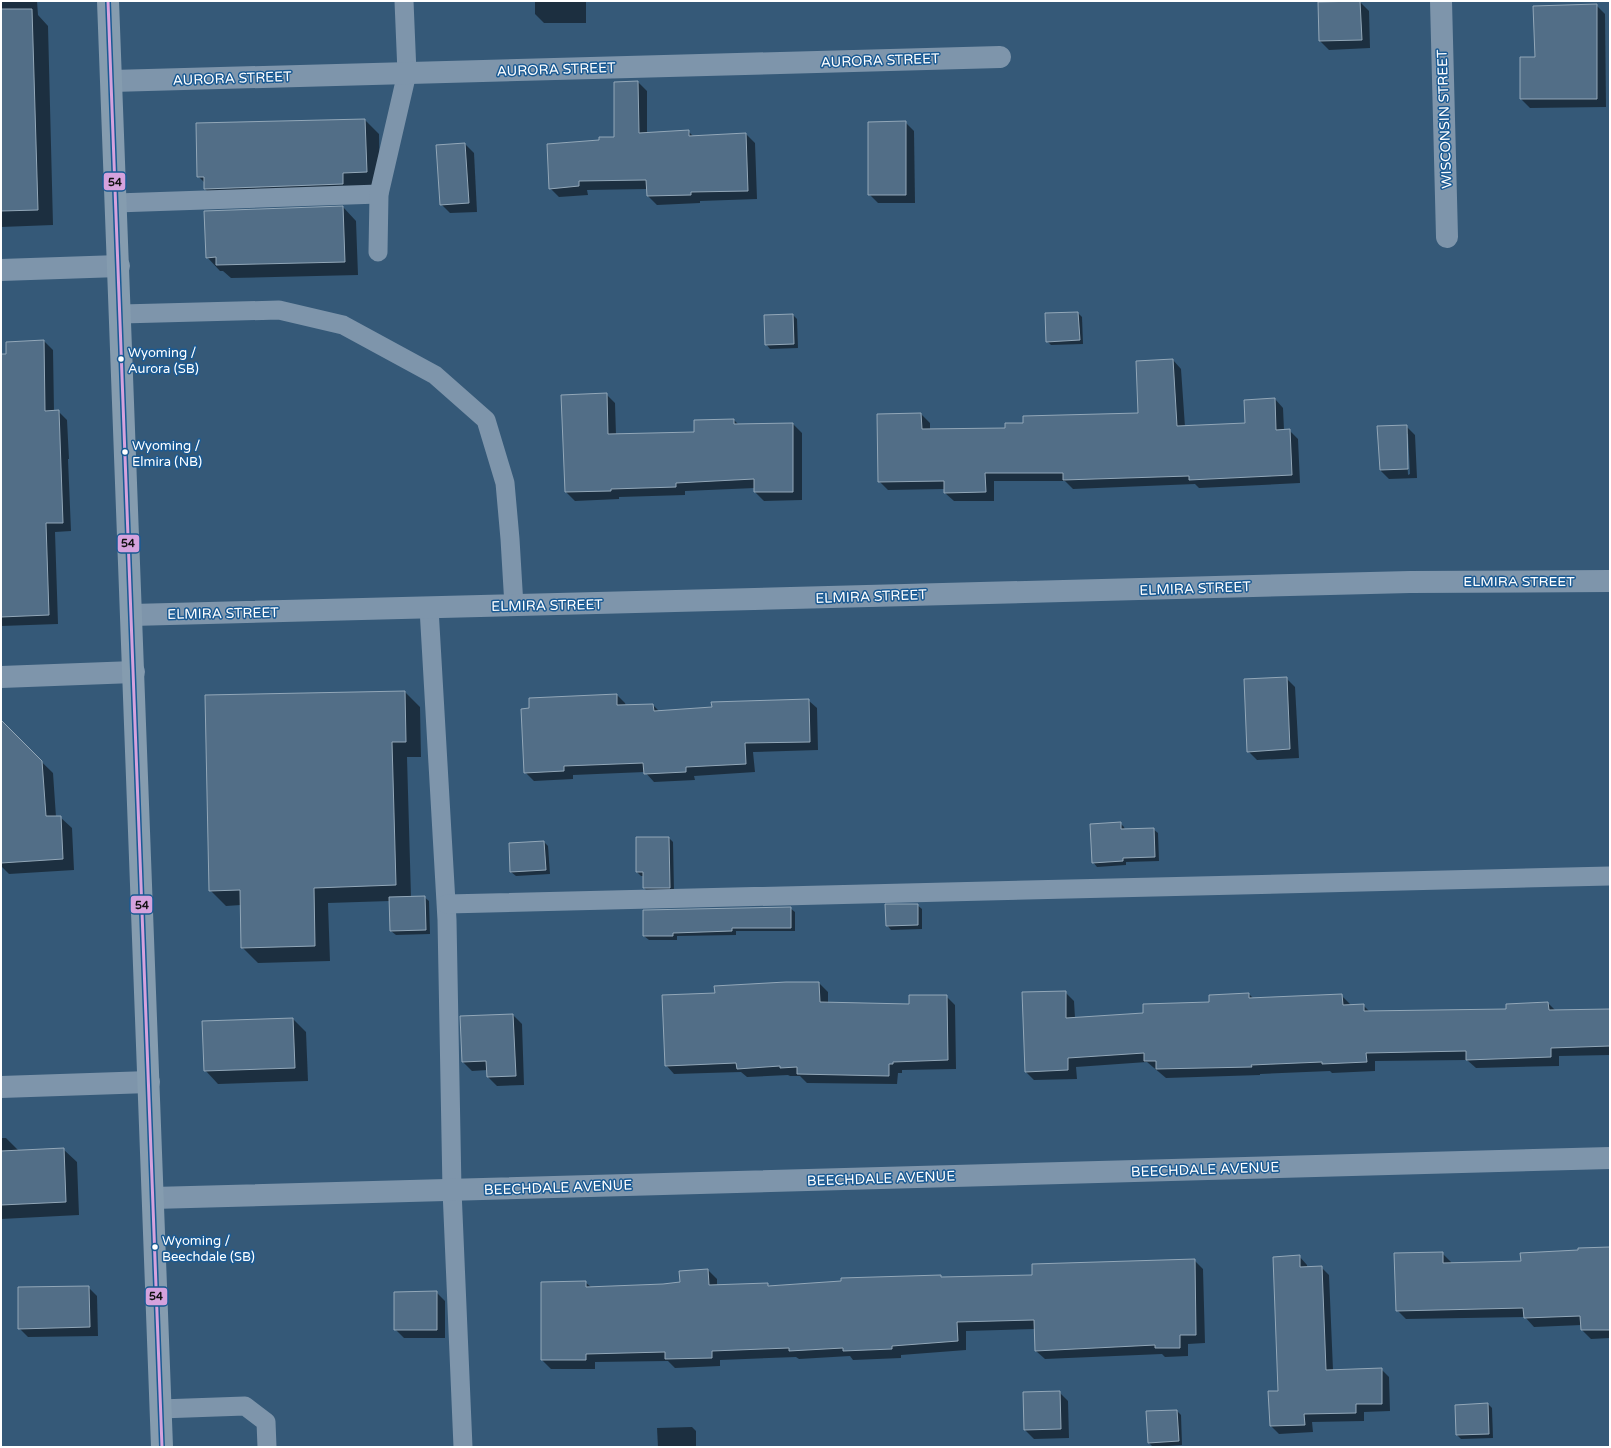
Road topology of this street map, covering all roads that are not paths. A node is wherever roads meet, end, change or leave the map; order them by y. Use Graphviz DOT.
graph roads {
  1 [pos="108,1"];
  2 [pos="404,1"];
  3 [pos="1441,1"];
  4 [pos="1000,57"];
  5 [pos="407,73"];
  6 [pos="112,81"];
  7 [pos="379,194"];
  8 [pos="116,203"];
  9 [pos="1447,236"];
  10 [pos="378,252"];
  11 [pos="119,266"];
  12 [pos="1,270"];
  13 [pos="121,314"];
  14 [pos="1610,581"];
  15 [pos="514,606"];
  16 [pos="429,608"];
  17 [pos="132,615"];
  18 [pos="134,672"];
  19 [pos="1,677"];
  20 [pos="1610,876"];
  21 [pos="447,904"];
  22 [pos="149,1082"];
  23 [pos="1,1087"];
  24 [pos="1610,1158"];
  25 [pos="452,1190"];
  26 [pos="153,1198"];
  27 [pos="160,1409"];
  28 [pos="162,1447"];
  29 [pos="267,1447"];
  30 [pos="463,1447"];
  1 -- 6 [label="street"];
  2 -- 5 [label="lane"];
  3 -- 9 [label="street, WISCONSIN STREET"];
  4 -- 5 [label="street, AURORA STREET"];
  5 -- 6 [label="street, AURORA STREET"];
  5 -- 7 [label="lane"];
  6 -- 8 [label="street"];
  7 -- 8 [label="lane"];
  7 -- 10 [label="lane"];
  8 -- 11 [label="street"];
  11 -- 12 [label="street"];
  11 -- 13 [label="street"];
  13 -- 15 [label="lane"];
  13 -- 17 [label="street"];
  14 -- 15 [label="street, ELMIRA STREET"];
  15 -- 16 [label="street, ELMIRA STREET"];
  16 -- 17 [label="street, ELMIRA STREET"];
  16 -- 21 [label="lane"];
  17 -- 18 [label="street"];
  18 -- 19 [label="street"];
  18 -- 22 [label="street"];
  20 -- 21 [label="lane"];
  21 -- 25 [label="lane"];
  22 -- 23 [label="street"];
  22 -- 26 [label="street"];
  24 -- 25 [label="street, BEECHDALE AVENUE"];
  25 -- 26 [label="street, BEECHDALE AVENUE"];
  25 -- 30 [label="lane"];
  26 -- 27 [label="street"];
  27 -- 28 [label="street"];
  27 -- 29 [label="lane"];
}
